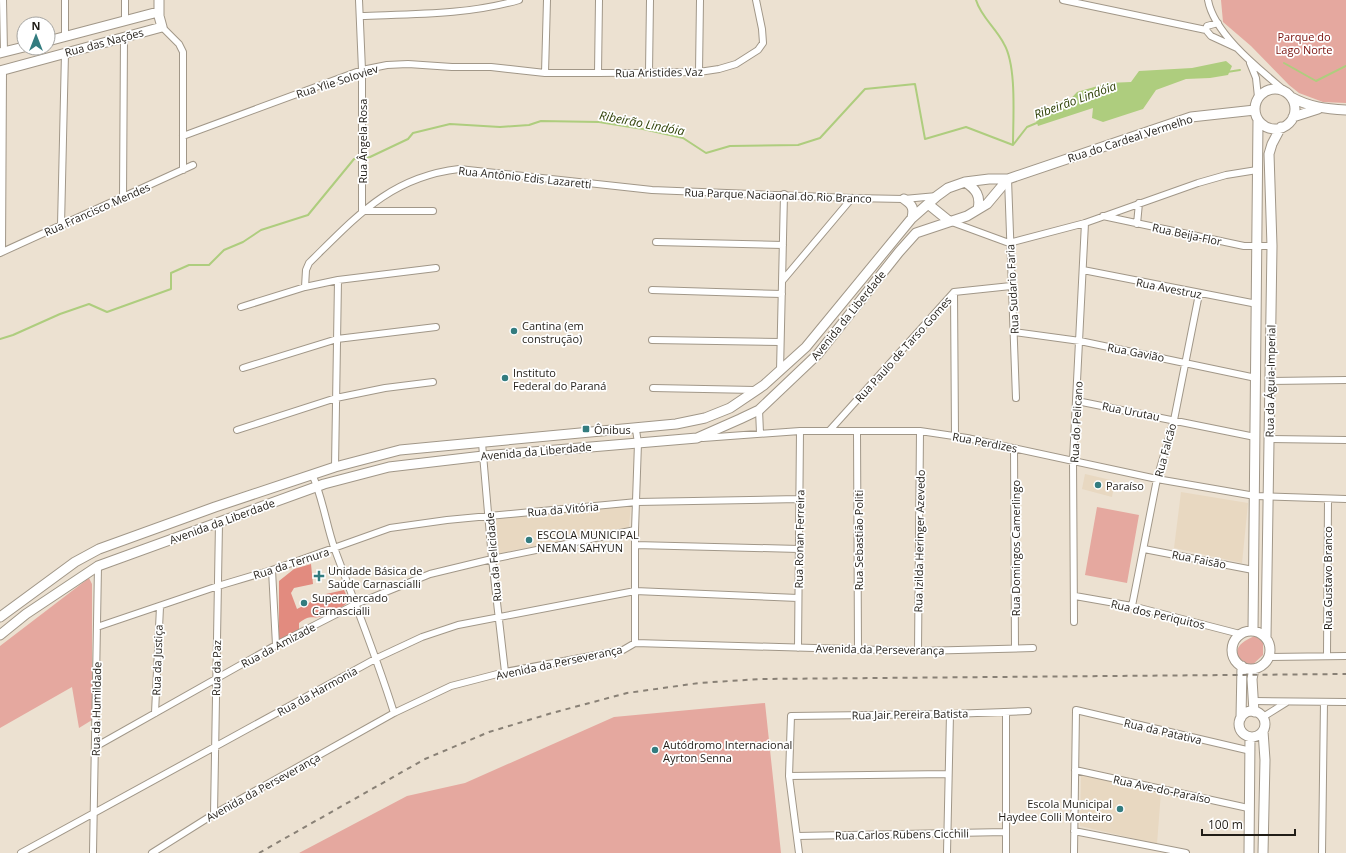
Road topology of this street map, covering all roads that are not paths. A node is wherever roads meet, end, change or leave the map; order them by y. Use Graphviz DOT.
graph roads {
  1 [pos="3,0"];
  2 [pos="65,0"];
  3 [pos="125,0"];
  4 [pos="159,0"];
  5 [pos="359,0"];
  6 [pos="520,0"];
  7 [pos="547,0"];
  8 [pos="599,0"];
  9 [pos="650,0"];
  10 [pos="700,0"];
  11 [pos="756,0"];
  12 [pos="1063,0"];
  13 [pos="1208,0"];
  14 [pos="158,12"];
  15 [pos="360,16"];
  16 [pos="138,17"];
  17 [pos="125,20"];
  18 [pos="1220,25"];
  19 [pos="162,26"];
  20 [pos="1206,30"];
  21 [pos="141,32"];
  22 [pos="65,36"];
  23 [pos="1211,36"];
  24 [pos="124,37"];
  25 [pos="56,39"];
  26 [pos="16,49"];
  27 [pos="1239,49"];
  28 [pos="2,52"];
  29 [pos="65,53"];
  30 [pos="1248,60"];
  31 [pos="1,70"];
  32 [pos="362,70"];
  33 [pos="649,72"];
  34 [pos="699,72"];
  35 [pos="545,73"];
  36 [pos="598,73"];
  37 [pos="1288,94"];
  38 [pos="1258,97"];
  39 [pos="1319,108"];
  40 [pos="1255,110"];
  41 [pos="1346,110"];
  42 [pos="1293,117"];
  43 [pos="1258,120"];
  44 [pos="1281,127"];
  45 [pos="1,134"];
  46 [pos="183,136"];
  47 [pos="193,165"];
  48 [pos="183,170"];
  49 [pos="1257,170"];
  50 [pos="1008,179"];
  51 [pos="965,182"];
  52 [pos="652,190"];
  53 [pos="784,194"];
  54 [pos="937,196"];
  55 [pos="1,198"];
  56 [pos="123,198"];
  57 [pos="852,198"];
  58 [pos="904,199"];
  59 [pos="1139,203"];
  60 [pos="928,204"];
  61 [pos="978,209"];
  62 [pos="362,211"];
  63 [pos="433,211"];
  64 [pos="1103,216"];
  65 [pos="912,218"];
  66 [pos="949,221"];
  67 [pos="1085,223"];
  68 [pos="61,224"];
  69 [pos="1137,224"];
  70 [pos="656,242"];
  71 [pos="1010,243"];
  72 [pos="783,245"];
  73 [pos="1256,246"];
  74 [pos="1272,246"];
  75 [pos="1,253"];
  76 [pos="436,268"];
  77 [pos="1083,270"];
  78 [pos="338,280"];
  79 [pos="783,280"];
  80 [pos="1011,286"];
  81 [pos="305,287"];
  82 [pos="652,290"];
  83 [pos="954,292"];
  84 [pos="782,294"];
  85 [pos="1199,294"];
  86 [pos="1257,304"];
  87 [pos="241,307"];
  88 [pos="436,327"];
  89 [pos="1014,332"];
  90 [pos="337,339"];
  91 [pos="652,340"];
  92 [pos="1080,341"];
  93 [pos="780,342"];
  94 [pos="1185,362"];
  95 [pos="242,368"];
  96 [pos="780,372"];
  97 [pos="1256,378"];
  98 [pos="1346,380"];
  99 [pos="1270,381"];
  100 [pos="433,382"];
  101 [pos="653,388"];
  102 [pos="758,390"];
  103 [pos="336,398"];
  104 [pos="1016,398"];
  105 [pos="1077,401"];
  106 [pos="759,410"];
  107 [pos="1174,420"];
  108 [pos="237,430"];
  109 [pos="636,430"];
  110 [pos="830,430"];
  111 [pos="800,431"];
  112 [pos="857,431"];
  113 [pos="920,431"];
  114 [pos="760,434"];
  115 [pos="955,435"];
  116 [pos="1255,437"];
  117 [pos="697,438"];
  118 [pos="1270,439"];
  119 [pos="1346,440"];
  120 [pos="482,443"];
  121 [pos="638,443"];
  122 [pos="1014,448"];
  123 [pos="482,456"];
  124 [pos="1074,460"];
  125 [pos="335,467"];
  126 [pos="312,474"];
  127 [pos="1157,479"];
  128 [pos="317,487"];
  129 [pos="1255,496"];
  130 [pos="1268,497"];
  131 [pos="799,499"];
  132 [pos="1328,499"];
  133 [pos="1346,499"];
  134 [pos="637,502"];
  135 [pos="489,516"];
  136 [pos="219,523"];
  137 [pos="635,530"];
  138 [pos="635,545"];
  139 [pos="334,548"];
  140 [pos="799,549"];
  141 [pos="1144,549"];
  142 [pos="492,559"];
  143 [pos="98,566"];
  144 [pos="272,570"];
  145 [pos="1253,570"];
  146 [pos="218,586"];
  147 [pos="635,590"];
  148 [pos="1075,596"];
  149 [pos="798,598"];
  150 [pos="356,604"];
  151 [pos="1132,606"];
  152 [pos="160,607"];
  153 [pos="498,616"];
  154 [pos="0,617"];
  155 [pos="1074,622"];
  156 [pos="97,627"];
  157 [pos="1253,631"];
  158 [pos="1240,634"];
  159 [pos="0,635"];
  160 [pos="1266,637"];
  161 [pos="636,644"];
  162 [pos="276,645"];
  163 [pos="798,648"];
  164 [pos="1015,648"];
  165 [pos="1033,648"];
  166 [pos="858,650"];
  167 [pos="918,651"];
  168 [pos="1327,656"];
  169 [pos="1346,656"];
  170 [pos="1269,657"];
  171 [pos="377,658"];
  172 [pos="1242,666"];
  173 [pos="1254,669"];
  174 [pos="505,672"];
  175 [pos="215,679"];
  176 [pos="1254,701"];
  177 [pos="1289,702"];
  178 [pos="1324,702"];
  179 [pos="1346,702"];
  180 [pos="1028,711"];
  181 [pos="1006,712"];
  182 [pos="1254,712"];
  183 [pos="155,713"];
  184 [pos="394,713"];
  185 [pos="950,714"];
  186 [pos="1263,717"];
  187 [pos="1241,718"];
  188 [pos="1263,731"];
  189 [pos="1250,737"];
  190 [pos="95,747"];
  191 [pos="214,747"];
  192 [pos="1250,751"];
  193 [pos="1075,770"];
  194 [pos="948,774"];
  195 [pos="789,776"];
  196 [pos="1248,808"];
  197 [pos="94,814"];
  198 [pos="214,814"];
  199 [pos="1074,831"];
  200 [pos="1006,832"];
  201 [pos="947,834"];
  202 [pos="797,836"];
  203 [pos="21,853"];
  204 [pos="93,853"];
  205 [pos="152,853"];
  206 [pos="799,853"];
  207 [pos="947,853"];
  208 [pos="1006,853"];
  209 [pos="1074,853"];
  210 [pos="1186,853"];
  211 [pos="1249,853"];
  212 [pos="1263,853"];
  213 [pos="1322,853"];
  1 -- 28 [label="street"];
  2 -- 22 [label="street"];
  3 -- 17 [label="street"];
  4 -- 14 [label="street"];
  5 -- 15 [label="street, Rua Ângela Rosa"];
  6 -- 15 [label="street"];
  7 -- 35 [label="street"];
  8 -- 36 [label="street"];
  9 -- 33 [label="street"];
  10 -- 34 [label="street"];
  11 -- 34 [label="street, Rua Aristides Vaz"];
  12 -- 20 [label="street"];
  13 -- 18 [label="street"];
  14 -- 16 [label="street, Rua das Nações"];
  14 -- 19 [label="street"];
  15 -- 32 [label="street, Rua Ângela Rosa"];
  16 -- 17 [label="street, Rua das Nações"];
  16 -- 21 [label="street"];
  17 -- 22 [label="street, Rua das Nações"];
  18 -- 20 [label="street"];
  18 -- 23 [label="street"];
  18 -- 27 [label="street"];
  19 -- 21 [label="street, Rua das Nações"];
  19 -- 46 [label="street"];
  20 -- 23 [label="street"];
  21 -- 24 [label="street, Rua das Nações"];
  22 -- 25 [label="street, Rua das Nações"];
  23 -- 27 [label="street"];
  24 -- 29 [label="street, Rua das Nações"];
  24 -- 56 [label="street"];
  26 -- 28 [label="street"];
  27 -- 30 [label="street"];
  29 -- 31 [label="street, Rua das Nações"];
  29 -- 68 [label="street"];
  30 -- 37 [label="street"];
  30 -- 38 [label="street"];
  31 -- 45 [label="street"];
  32 -- 35 [label="street, Rua Ylie Soloviev"];
  32 -- 46 [label="street, Rua Ylie Soloviev"];
  32 -- 62 [label="street, Rua Ângela Rosa"];
  33 -- 34 [label="street, Rua Aristides Vaz"];
  33 -- 36 [label="street, Rua Aristides Vaz"];
  35 -- 36 [label="street, Rua Ylie Soloviev"];
  37 -- 38 [label="street"];
  37 -- 39 [label="street"];
  37 -- 42 [label="street"];
  38 -- 40 [label="street"];
  39 -- 41 [label="street"];
  39 -- 42 [label="street"];
  40 -- 43 [label="street"];
  40 -- 50 [label="street, Rua do Cardeal Vermelho"];
  42 -- 44 [label="street"];
  43 -- 44 [label="street"];
  43 -- 49 [label="street, Rua da Águia-Imperial"];
  44 -- 74 [label="street, Rua da Águia-Imperial"];
  45 -- 55 [label="street"];
  46 -- 48 [label="street"];
  47 -- 48 [label="street, Rua Francisco Mendes"];
  48 -- 56 [label="street, Rua Francisco Mendes"];
  49 -- 59 [label="street"];
  49 -- 73 [label="street, Rua da Águia-Imperial"];
  50 -- 51 [label="street, Avenida da Liberdade"];
  50 -- 61 [label="street, Avenida da Liberdade"];
  50 -- 71 [label="street, Rua Sudario Faria"];
  51 -- 54 [label="street, Avenida da Liberdade"];
  51 -- 61 [label="street"];
  52 -- 53 [label="street, Rua Parque Naciaonal do Rio Branco"];
  52 -- 62 [label="street, Rua Antônio Edis Lazaretti"];
  53 -- 57 [label="street, Rua Parque Naciaonal do Rio Branco"];
  53 -- 72 [label="street"];
  54 -- 58 [label="street, Rua Parque Naciaonal do Rio Branco"];
  54 -- 60 [label="street, Avenida da Liberdade"];
  55 -- 75 [label="street"];
  56 -- 68 [label="street, Rua Francisco Mendes"];
  57 -- 58 [label="street, Rua Parque Naciaonal do Rio Branco"];
  57 -- 79 [label="street"];
  58 -- 60 [label="street, Rua Parque Naciaonal do Rio Branco"];
  58 -- 65 [label="street"];
  59 -- 64 [label="street"];
  59 -- 69 [label="street"];
  60 -- 65 [label="street, Avenida da Liberdade"];
  60 -- 66 [label="street"];
  61 -- 66 [label="street, Avenida da Liberdade"];
  62 -- 63 [label="street"];
  62 -- 81 [label="street, Rua Antônio Edis Lazaretti"];
  64 -- 67 [label="street"];
  64 -- 69 [label="street, Rua Beija-Flor"];
  65 -- 96 [label="street, Avenida da Liberdade"];
  66 -- 71 [label="street"];
  66 -- 106 [label="street, Avenida da Liberdade"];
  67 -- 71 [label="street"];
  67 -- 77 [label="street, Rua do Pelicano"];
  68 -- 75 [label="street, Rua Francisco Mendes"];
  69 -- 73 [label="street, Rua Beija-Flor"];
  70 -- 72 [label="street"];
  71 -- 80 [label="street, Rua Sudario Faria"];
  72 -- 79 [label="street"];
  73 -- 74 [label="street, Rua Beija-Flor"];
  73 -- 86 [label="street, Rua da Águia-Imperial"];
  74 -- 99 [label="street, Rua da Águia-Imperial"];
  76 -- 78 [label="street"];
  77 -- 85 [label="street, Rua Avestruz"];
  77 -- 92 [label="street, Rua do Pelicano"];
  78 -- 81 [label="street"];
  78 -- 90 [label="street"];
  79 -- 84 [label="street"];
  80 -- 83 [label="street, Rua Paulo de Tarso Gomes"];
  80 -- 89 [label="street, Rua Sudario Faria"];
  81 -- 87 [label="street"];
  82 -- 84 [label="street"];
  83 -- 110 [label="street, Rua Paulo de Tarso Gomes"];
  83 -- 115 [label="street"];
  84 -- 93 [label="street"];
  85 -- 86 [label="street, Rua Avestruz"];
  85 -- 94 [label="street, Rua Falcão"];
  86 -- 97 [label="street, Rua da Águia-Imperial"];
  88 -- 90 [label="street"];
  89 -- 92 [label="street, Rua Gavião"];
  89 -- 104 [label="street, Rua Sudario Faria"];
  90 -- 95 [label="street"];
  90 -- 103 [label="street"];
  91 -- 93 [label="street"];
  92 -- 94 [label="street, Rua Gavião"];
  92 -- 105 [label="street, Rua do Pelicano"];
  93 -- 96 [label="street"];
  94 -- 97 [label="street, Rua Gavião"];
  94 -- 107 [label="street, Rua Falcão"];
  96 -- 102 [label="street, Avenida da Liberdade"];
  97 -- 116 [label="street, Rua da Águia-Imperial"];
  98 -- 99 [label="street"];
  99 -- 118 [label="street, Rua da Águia-Imperial"];
  100 -- 103 [label="street"];
  101 -- 102 [label="street"];
  102 -- 109 [label="street, Avenida da Liberdade"];
  103 -- 108 [label="street"];
  103 -- 125 [label="street"];
  105 -- 107 [label="street, Rua Urutau"];
  105 -- 124 [label="street, Rua do Pelicano"];
  106 -- 114 [label="street"];
  106 -- 117 [label="street, Avenida da Liberdade"];
  107 -- 116 [label="street, Rua Urutau"];
  107 -- 127 [label="street, Rua Falcão"];
  109 -- 120 [label="street, Avenida da Liberdade"];
  109 -- 121 [label="street"];
  110 -- 111 [label="street, Rua Perdizes"];
  110 -- 112 [label="street, Rua Perdizes"];
  111 -- 114 [label="street, Rua Perdizes"];
  111 -- 131 [label="street, Rua Ronan Ferreira"];
  112 -- 113 [label="street, Rua Perdizes"];
  112 -- 166 [label="street, Rua Sebastião Politi"];
  113 -- 115 [label="street, Rua Perdizes"];
  113 -- 167 [label="street, Rua Izilda Heringer Azevedo"];
  114 -- 117 [label="street, Rua Perdizes"];
  115 -- 122 [label="street, Rua Perdizes"];
  116 -- 129 [label="street, Rua da Águia-Imperial"];
  117 -- 121 [label="street, Avenida da Liberdade"];
  118 -- 119 [label="street"];
  118 -- 130 [label="street, Rua da Águia-Imperial"];
  120 -- 123 [label="street, Rua da Felicidade"];
  120 -- 125 [label="street, Avenida da Liberdade"];
  121 -- 123 [label="street, Avenida da Liberdade"];
  121 -- 134 [label="street"];
  122 -- 124 [label="street, Rua Perdizes"];
  122 -- 164 [label="street, Rua Domingos Camerlingo"];
  123 -- 128 [label="street, Avenida da Liberdade"];
  123 -- 135 [label="street, Rua da Felicidade"];
  124 -- 127 [label="street, Rua Perdizes"];
  124 -- 148 [label="street, Rua do Pelicano"];
  125 -- 126 [label="street, Avenida da Liberdade"];
  126 -- 128 [label="street"];
  126 -- 154 [label="street, Avenida da Liberdade"];
  127 -- 129 [label="street, Rua Perdizes"];
  127 -- 141 [label="street, Rua Falcão"];
  128 -- 136 [label="street, Avenida da Liberdade"];
  128 -- 139 [label="street"];
  129 -- 130 [label="street, Rua Perdizes"];
  129 -- 145 [label="street, Rua da Águia-Imperial"];
  130 -- 132 [label="street, Rua Perdizes"];
  130 -- 160 [label="street, Rua da Águia-Imperial"];
  131 -- 134 [label="street, Rua da Vitória"];
  131 -- 140 [label="street, Rua Ronan Ferreira"];
  132 -- 133 [label="street, Rua Perdizes"];
  132 -- 168 [label="street, Rua Gustavo Branco"];
  134 -- 135 [label="street, Rua da Vitória"];
  134 -- 137 [label="street"];
  135 -- 139 [label="street, Rua da Ternura"];
  135 -- 142 [label="street, Rua da Felicidade"];
  136 -- 143 [label="street, Avenida da Liberdade"];
  136 -- 146 [label="street, Rua da Paz"];
  137 -- 138 [label="street"];
  137 -- 142 [label="street, Rua da Amizade"];
  138 -- 140 [label="street"];
  138 -- 147 [label="street"];
  139 -- 144 [label="street, Rua da Ternura"];
  139 -- 150 [label="street"];
  140 -- 149 [label="street, Rua Ronan Ferreira"];
  141 -- 145 [label="street, Rua Faisão"];
  141 -- 151 [label="street, Rua Falcão"];
  142 -- 150 [label="street, Rua da Amizade"];
  142 -- 153 [label="street, Rua da Felicidade"];
  143 -- 156 [label="street, Rua da Humildade"];
  143 -- 159 [label="street, Avenida da Liberdade"];
  144 -- 146 [label="street, Rua da Ternura"];
  144 -- 162 [label="street"];
  145 -- 157 [label="street, Rua da Águia-Imperial"];
  146 -- 152 [label="street, Rua da Ternura"];
  146 -- 175 [label="street, Rua da Paz"];
  147 -- 149 [label="street, Rua da Harmonia"];
  147 -- 153 [label="street, Rua da Harmonia"];
  147 -- 161 [label="street"];
  148 -- 151 [label="street, Rua dos Periquitos"];
  148 -- 155 [label="street, Rua do Pelicano"];
  149 -- 163 [label="street, Rua Ronan Ferreira"];
  150 -- 162 [label="street, Rua da Amizade"];
  150 -- 171 [label="street"];
  151 -- 158 [label="street, Rua dos Periquitos"];
  152 -- 156 [label="street, Rua da Ternura"];
  152 -- 183 [label="street, Rua da Justiça"];
  153 -- 171 [label="street, Rua da Harmonia"];
  153 -- 174 [label="street, Rua da Felicidade"];
  156 -- 190 [label="street, Rua da Humildade"];
  157 -- 158 [label="street"];
  157 -- 160 [label="street"];
  158 -- 172 [label="street"];
  160 -- 170 [label="street"];
  161 -- 163 [label="street, Avenida da Perseverança"];
  161 -- 174 [label="street, Avenida da Perseverança"];
  162 -- 175 [label="street, Rua da Amizade"];
  163 -- 166 [label="street, Avenida da Perseverança"];
  164 -- 165 [label="street, Avenida da Perseverança"];
  164 -- 167 [label="street, Avenida da Perseverança"];
  166 -- 167 [label="street, Avenida da Perseverança"];
  168 -- 169 [label="street"];
  168 -- 170 [label="street"];
  170 -- 173 [label="street"];
  171 -- 184 [label="street"];
  171 -- 191 [label="street, Rua da Harmonia"];
  172 -- 173 [label="street"];
  172 -- 187 [label="street"];
  173 -- 176 [label="street"];
  174 -- 184 [label="street, Avenida da Perseverança"];
  175 -- 183 [label="street, Rua da Amizade"];
  175 -- 191 [label="street, Rua da Paz"];
  176 -- 177 [label="street"];
  176 -- 182 [label="street"];
  177 -- 178 [label="street"];
  177 -- 186 [label="street"];
  178 -- 179 [label="street"];
  178 -- 213 [label="street"];
  180 -- 181 [label="street, Rua Jair Pereira Batista"];
  181 -- 185 [label="street, Rua Jair Pereira Batista"];
  181 -- 200 [label="street"];
  182 -- 186 [label="street"];
  182 -- 187 [label="street"];
  183 -- 190 [label="street, Rua da Amizade"];
  184 -- 198 [label="street, Avenida da Perseverança"];
  185 -- 194 [label="street"];
  185 -- 195 [label="street, Rua Jair Pereira Batista"];
  186 -- 188 [label="street"];
  187 -- 189 [label="street"];
  188 -- 189 [label="street"];
  188 -- 212 [label="street"];
  189 -- 192 [label="street"];
  190 -- 197 [label="street, Rua da Humildade"];
  191 -- 197 [label="street, Rua da Harmonia"];
  191 -- 198 [label="street, Rua da Paz"];
  192 -- 193 [label="street, Rua da Patativa"];
  192 -- 196 [label="street"];
  193 -- 196 [label="street, Rua Ave-do-Paraíso"];
  193 -- 199 [label="street"];
  194 -- 195 [label="street"];
  194 -- 201 [label="street"];
  195 -- 202 [label="street"];
  196 -- 211 [label="street"];
  197 -- 203 [label="street, Rua da Harmonia"];
  197 -- 204 [label="street, Rua da Humildade"];
  198 -- 205 [label="street, Avenida da Perseverança"];
  199 -- 209 [label="street"];
  199 -- 210 [label="street"];
  200 -- 201 [label="street, Rua Carlos Rubens Cicchili"];
  200 -- 208 [label="street"];
  201 -- 202 [label="street, Rua Carlos Rubens Cicchili"];
  201 -- 207 [label="street"];
  202 -- 206 [label="street"];
}
